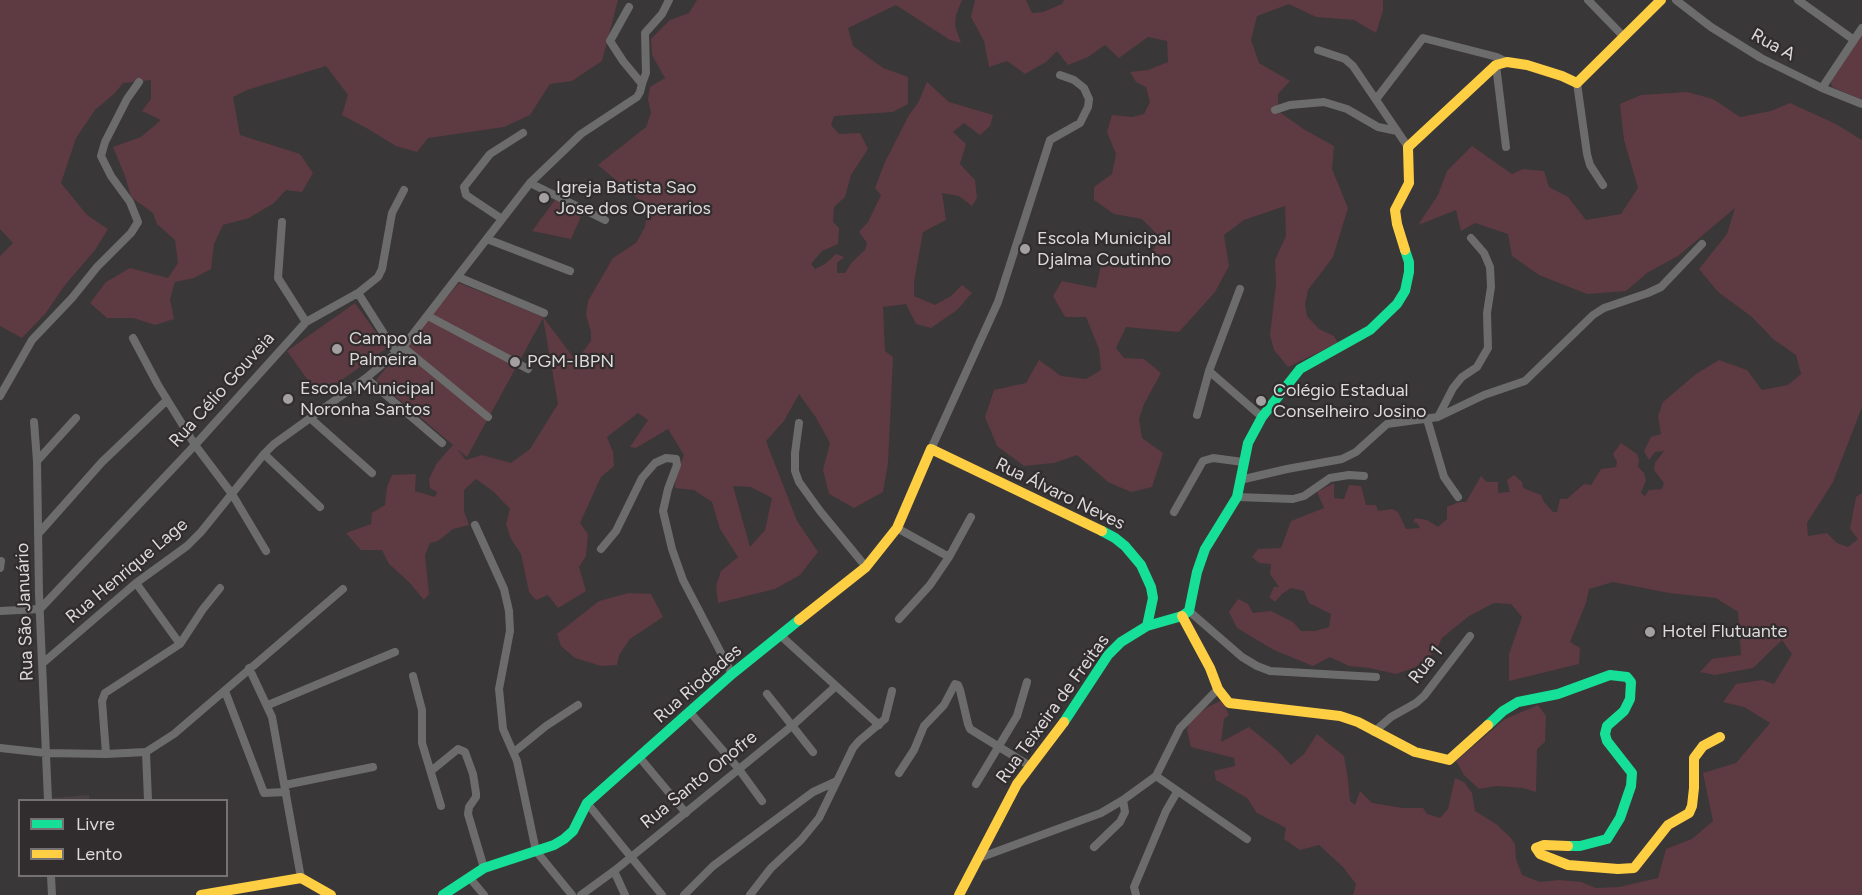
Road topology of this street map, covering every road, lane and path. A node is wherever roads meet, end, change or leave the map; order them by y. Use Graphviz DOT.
graph roads {
  1 [pos="669,0"];
  2 [pos="1588,0"];
  3 [pos="1661,0"];
  4 [pos="1676,0"];
  5 [pos="1798,0"];
  6 [pos="629,7"];
  7 [pos="1862,28"];
  8 [pos="1623,36"];
  9 [pos="1854,40"];
  10 [pos="1318,51"];
  11 [pos="1501,63"];
  12 [pos="1060,75"];
  13 [pos="139,82"];
  14 [pos="1577,83"];
  15 [pos="642,84"];
  16 [pos="1822,88"];
  17 [pos="1377,98"];
  18 [pos="1862,105"];
  19 [pos="1275,110"];
  20 [pos="1397,130"];
  21 [pos="523,133"];
  22 [pos="1408,147"];
  23 [pos="1506,147"];
  24 [pos="530,183"];
  25 [pos="1603,185"];
  26 [pos="404,190"];
  27 [pos="501,219"];
  28 [pos="604,220"];
  29 [pos="282,222"];
  30 [pos="1471,238"];
  31 [pos="487,239"];
  32 [pos="1702,243"];
  33 [pos="570,271"];
  34 [pos="458,277"];
  35 [pos="1240,289"];
  36 [pos="358,293"];
  37 [pos="544,313"];
  38 [pos="428,316"];
  39 [pos="306,322"];
  40 [pos="133,338"];
  41 [pos="403,347"];
  42 [pos="396,353"];
  43 [pos="528,369"];
  44 [pos="1209,371"];
  45 [pos="366,378"];
  46 [pos="0,396"];
  47 [pos="167,400"];
  48 [pos="1197,415"];
  49 [pos="488,417"];
  50 [pos="1262,417"];
  51 [pos="1438,417"];
  52 [pos="76,418"];
  53 [pos="310,418"];
  54 [pos="1427,419"];
  55 [pos="34,422"];
  56 [pos="799,423"];
  57 [pos="442,443"];
  58 [pos="195,445"];
  59 [pos="931,449"];
  60 [pos="264,454"];
  61 [pos="37,461"];
  62 [pos="1243,462"];
  63 [pos="372,473"];
  64 [pos="1364,476"];
  65 [pos="1240,480"];
  66 [pos="232,494"];
  67 [pos="1237,497"];
  68 [pos="1458,497"];
  69 [pos="320,507"];
  70 [pos="1174,512"];
  71 [pos="971,518"];
  72 [pos="475,525"];
  73 [pos="897,528"];
  74 [pos="39,533"];
  75 [pos="601,549"];
  76 [pos="266,551"];
  77 [pos="949,557"];
  78 [pos="866,567"];
  79 [pos="136,583"];
  80 [pos="220,588"];
  81 [pos="343,589"];
  82 [pos="40,609"];
  83 [pos="0,611"];
  84 [pos="1185,614"];
  85 [pos="898,620"];
  86 [pos="1147,626"];
  87 [pos="780,635"];
  88 [pos="1470,636"];
  89 [pos="180,644"];
  90 [pos="395,651"];
  91 [pos="44,662"];
  92 [pos="249,668"];
  93 [pos="732,674"];
  94 [pos="413,676"];
  95 [pos="1376,677"];
  96 [pos="1026,682"];
  97 [pos="836,686"];
  98 [pos="1218,689"];
  99 [pos="225,691"];
  100 [pos="892,691"];
  101 [pos="767,694"];
  102 [pos="268,705"];
  103 [pos="578,705"];
  104 [pos="689,711"];
  105 [pos="793,725"];
  106 [pos="879,725"];
  107 [pos="1374,732"];
  108 [pos="1720,736"];
  109 [pos="999,747"];
  110 [pos="0,748"];
  111 [pos="146,752"];
  112 [pos="514,752"];
  113 [pos="813,752"];
  114 [pos="46,753"];
  115 [pos="106,754"];
  116 [pos="640,758"];
  117 [pos="1030,766"];
  118 [pos="373,767"];
  119 [pos="738,768"];
  120 [pos="431,771"];
  121 [pos="898,773"];
  122 [pos="1156,776"];
  123 [pos="837,781"];
  124 [pos="976,784"];
  125 [pos="286,788"];
  126 [pos="1177,792"];
  127 [pos="48,799"];
  128 [pos="148,799"];
  129 [pos="1123,800"];
  130 [pos="762,801"];
  131 [pos="587,803"];
  132 [pos="441,806"];
  133 [pos="686,813"];
  134 [pos="1246,839"];
  135 [pos="1094,847"];
  136 [pos="536,851"];
  137 [pos="630,857"];
  138 [pos="979,858"];
  139 [pos="484,868"];
  140 [pos="614,871"];
  141 [pos="51,877"];
  142 [pos="469,877"];
  143 [pos="301,878"];
  144 [pos="52,895"];
  145 [pos="201,895"];
  146 [pos="332,895"];
  147 [pos="443,895"];
  148 [pos="484,895"];
  149 [pos="572,895"];
  150 [pos="581,895"];
  151 [pos="625,895"];
  152 [pos="662,895"];
  153 [pos="684,895"];
  154 [pos="750,895"];
  155 [pos="959,895"];
  156 [pos="1136,895"];
  1 -- 15 [label="street"];
  2 -- 8 [label="street"];
  3 -- 8 [label="street"];
  4 -- 16 [label="street, Rua A"];
  5 -- 9 [label="street"];
  6 -- 15 [label="street"];
  7 -- 9 [label="street"];
  8 -- 14 [label="street"];
  9 -- 16 [label="street"];
  10 -- 17 [label="street"];
  11 -- 14 [label="street"];
  11 -- 17 [label="street"];
  11 -- 22 [label="street"];
  11 -- 23 [label="street"];
  12 -- 59 [label="street"];
  13 -- 46 [label="street"];
  14 -- 25 [label="street"];
  15 -- 24 [label="street, Rua Henrique Lage"];
  16 -- 18 [label="street, Rua A"];
  17 -- 20 [label="street"];
  19 -- 20 [label="street"];
  20 -- 22 [label="street"];
  21 -- 27 [label="street"];
  22 -- 50 [label="street"];
  24 -- 27 [label="street, Rua Henrique Lage"];
  24 -- 28 [label="street"];
  26 -- 36 [label="street, Rua Célio Gouveia"];
  27 -- 31 [label="street, Rua Henrique Lage"];
  29 -- 39 [label="street"];
  30 -- 51 [label="street"];
  31 -- 33 [label="street"];
  31 -- 34 [label="street, Rua Henrique Lage"];
  32 -- 51 [label="street"];
  34 -- 37 [label="street"];
  34 -- 38 [label="street, Rua Henrique Lage"];
  35 -- 44 [label="street"];
  36 -- 39 [label="street, Rua Célio Gouveia"];
  36 -- 42 [label="street"];
  38 -- 41 [label="street, Rua Henrique Lage"];
  38 -- 43 [label="street"];
  39 -- 58 [label="street, Rua Célio Gouveia"];
  40 -- 47 [label="street"];
  41 -- 42 [label="street, Rua Henrique Lage"];
  41 -- 49 [label="street"];
  42 -- 45 [label="street, Rua Henrique Lage"];
  44 -- 48 [label="street"];
  44 -- 50 [label="street"];
  45 -- 53 [label="street, Rua Henrique Lage"];
  45 -- 57 [label="street"];
  47 -- 58 [label="street"];
  47 -- 74 [label="street"];
  50 -- 62 [label="street"];
  51 -- 54 [label="street"];
  52 -- 61 [label="street"];
  53 -- 60 [label="street, Rua Henrique Lage"];
  53 -- 63 [label="street"];
  54 -- 65 [label="street"];
  54 -- 68 [label="street"];
  55 -- 61 [label="street, Rua São Januário"];
  56 -- 78 [label="street"];
  58 -- 66 [label="street"];
  58 -- 82 [label="street, Rua Célio Gouveia"];
  59 -- 73 [label="street, Rua Riodades"];
  59 -- 86 [label="street, Rua Álvaro Neves"];
  60 -- 66 [label="street, Rua Henrique Lage"];
  60 -- 69 [label="street"];
  61 -- 74 [label="street, Rua São Januário"];
  62 -- 65 [label="street"];
  62 -- 70 [label="street"];
  64 -- 67 [label="street"];
  65 -- 67 [label="street"];
  66 -- 76 [label="street"];
  66 -- 79 [label="street, Rua Henrique Lage"];
  67 -- 84 [label="street"];
  71 -- 77 [label="street"];
  72 -- 112 [label="street"];
  73 -- 77 [label="street"];
  73 -- 78 [label="street, Rua Riodades"];
  74 -- 82 [label="street, Rua São Januário"];
  75 -- 93 [label="street"];
  77 -- 85 [label="street"];
  78 -- 87 [label="street, Rua Riodades"];
  79 -- 89 [label="street"];
  79 -- 91 [label="street, Rua Henrique Lage"];
  80 -- 89 [label="street"];
  81 -- 92 [label="street"];
  82 -- 83 [label="street"];
  82 -- 91 [label="street, Rua São Januário"];
  84 -- 86 [label="street, Rua Teixeira de Freitas"];
  84 -- 95 [label="street"];
  84 -- 98 [label="street"];
  86 -- 117 [label="street, Rua Teixeira de Freitas"];
  87 -- 93 [label="street, Rua Riodades"];
  87 -- 97 [label="street"];
  88 -- 107 [label="street, Rua 1"];
  89 -- 115 [label="street"];
  90 -- 102 [label="street"];
  91 -- 114 [label="street, Rua São Januário"];
  92 -- 99 [label="street"];
  92 -- 102 [label="street"];
  93 -- 104 [label="street, Rua Riodades"];
  94 -- 120 [label="street"];
  96 -- 109 [label="street"];
  97 -- 105 [label="street, Rua Santo Onofre"];
  97 -- 106 [label="street"];
  98 -- 107 [label="street"];
  98 -- 122 [label="street"];
  99 -- 111 [label="street"];
  99 -- 125 [label="street"];
  100 -- 106 [label="street"];
  101 -- 105 [label="street"];
  102 -- 125 [label="street"];
  103 -- 112 [label="street"];
  104 -- 116 [label="street, Rua Riodades"];
  104 -- 119 [label="street"];
  105 -- 113 [label="street"];
  105 -- 119 [label="street, Rua Santo Onofre"];
  106 -- 123 [label="street"];
  107 -- 108 [label="street"];
  109 -- 117 [label="street"];
  109 -- 121 [label="street"];
  109 -- 124 [label="street"];
  110 -- 114 [label="street"];
  111 -- 115 [label="street"];
  111 -- 128 [label="street"];
  112 -- 136 [label="street"];
  114 -- 115 [label="street"];
  114 -- 127 [label="street, Rua São Januário"];
  116 -- 131 [label="street, Rua Riodades"];
  116 -- 133 [label="street"];
  117 -- 138 [label="street, Rua Teixeira de Freitas"];
  118 -- 125 [label="street"];
  119 -- 130 [label="street"];
  119 -- 133 [label="street, Rua Santo Onofre"];
  120 -- 132 [label="street"];
  120 -- 139 [label="street"];
  122 -- 126 [label="street"];
  122 -- 129 [label="street"];
  123 -- 153 [label="street"];
  123 -- 154 [label="street"];
  125 -- 143 [label="street"];
  126 -- 134 [label="street"];
  126 -- 156 [label="street"];
  129 -- 135 [label="street"];
  129 -- 138 [label="street"];
  131 -- 136 [label="street, Rua Riodades"];
  131 -- 137 [label="street"];
  133 -- 137 [label="street, Rua Santo Onofre"];
  136 -- 139 [label="street, Rua Riodades"];
  136 -- 149 [label="street"];
  137 -- 140 [label="street, Rua Santo Onofre"];
  137 -- 152 [label="street"];
  138 -- 155 [label="street, Rua Teixeira de Freitas"];
  139 -- 142 [label="street, Rua Riodades"];
  140 -- 150 [label="street, Rua Santo Onofre"];
  140 -- 151 [label="street"];
  141 -- 144 [label="street"];
  142 -- 147 [label="street, Rua Riodades"];
  142 -- 148 [label="street"];
  143 -- 145 [label="street"];
  143 -- 146 [label="street"];
}
